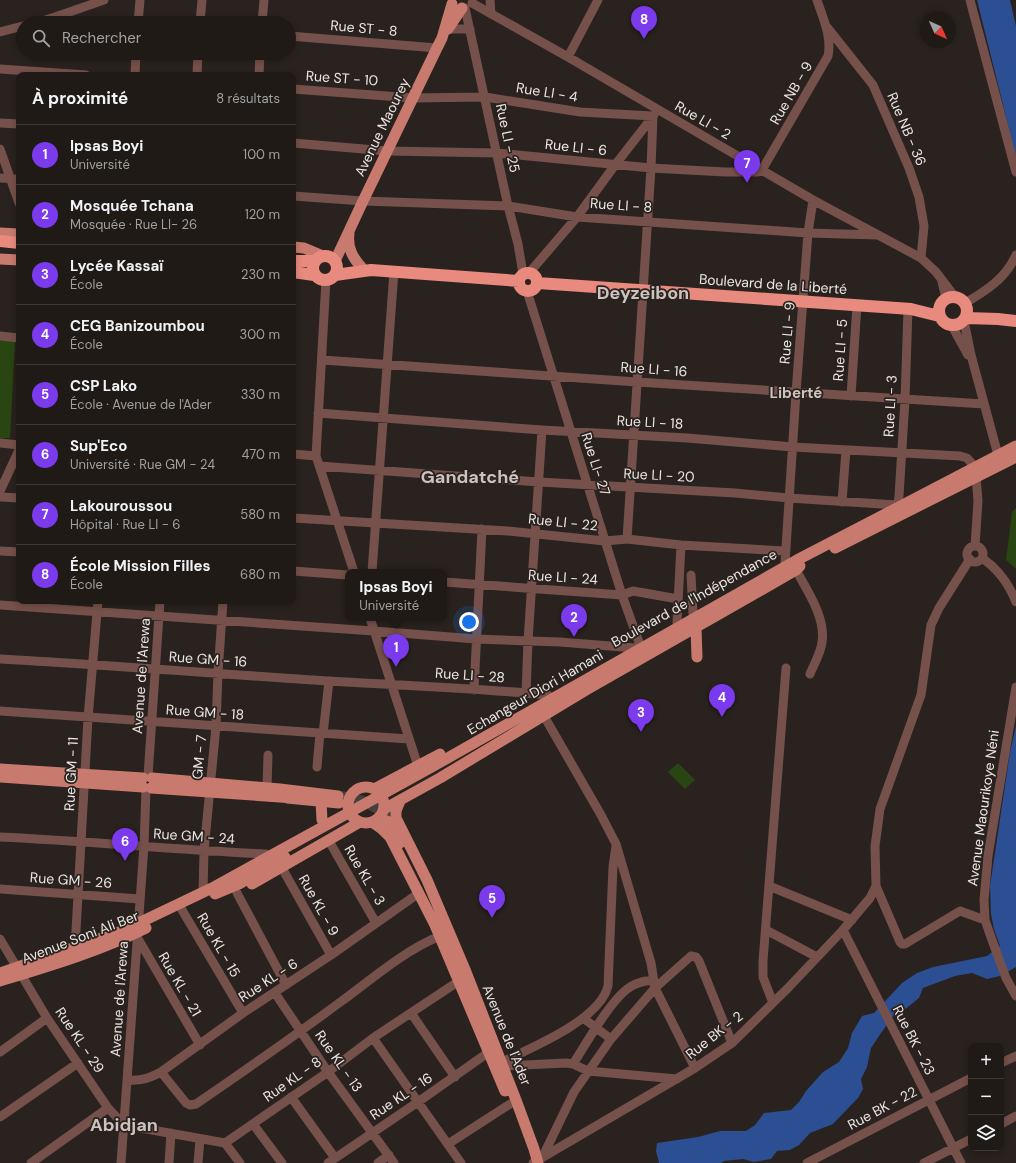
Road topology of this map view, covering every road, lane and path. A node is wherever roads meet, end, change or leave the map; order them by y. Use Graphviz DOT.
graph roads {
  1 [pos="104,0"];
  2 [pos="140,0"];
  3 [pos="202,0"];
  4 [pos="264,0"];
  5 [pos="490,0"];
  6 [pos="598,0"];
  7 [pos="817,0"];
  8 [pos="970,0"];
  9 [pos="462,4"];
  10 [pos="482,9"];
  11 [pos="491,14"];
  12 [pos="59,16"];
  13 [pos="139,16"];
  14 [pos="201,16"];
  15 [pos="263,16"];
  16 [pos="826,26"];
  17 [pos="469,27"];
  18 [pos="16,28"];
  19 [pos="0,32"];
  20 [pos="296,36"];
  21 [pos="442,38"];
  22 [pos="568,57"];
  23 [pos="136,60"];
  24 [pos="198,60"];
  25 [pos="260,60"];
  26 [pos="0,69"];
  27 [pos="43,72"];
  28 [pos="135,72"];
  29 [pos="197,72"];
  30 [pos="259,72"];
  31 [pos="296,89"];
  32 [pos="485,97"];
  33 [pos="413,98"];
  34 [pos="656,113"];
  35 [pos="0,123"];
  36 [pos="16,124"];
  37 [pos="296,143"];
  38 [pos="0,149"];
  39 [pos="387,150"];
  40 [pos="497,152"];
  41 [pos="614,165"];
  42 [pos="651,168"];
  43 [pos="762,170"];
  44 [pos="1016,172"];
  45 [pos="0,178"];
  46 [pos="15,179"];
  47 [pos="296,196"];
  48 [pos="813,200"];
  49 [pos="363,201"];
  50 [pos="508,206"];
  51 [pos="577,217"];
  52 [pos="647,221"];
  53 [pos="350,229"];
  54 [pos="808,232"];
  55 [pos="0,233"];
  56 [pos="16,234"];
  57 [pos="878,235"];
  58 [pos="0,241"];
  59 [pos="16,243"];
  60 [pos="296,248"];
  61 [pos="0,249"];
  62 [pos="16,251"];
  63 [pos="296,252"];
  64 [pos="1016,255"];
  65 [pos="921,258"];
  66 [pos="0,259"];
  67 [pos="16,260"];
  68 [pos="296,261"];
  69 [pos="327,264"];
  70 [pos="367,269"];
  71 [pos="394,271"];
  72 [pos="296,272"];
  73 [pos="524,276"];
  74 [pos="538,283"];
  75 [pos="643,290"];
  76 [pos="527,291"];
  77 [pos="803,301"];
  78 [pos="857,305"];
  79 [pos="958,306"];
  80 [pos="909,309"];
  81 [pos="939,316"];
  82 [pos="1016,321"];
  83 [pos="952,326"];
  84 [pos="0,336"];
  85 [pos="16,338"];
  86 [pos="322,360"];
  87 [pos="973,363"];
  88 [pos="387,364"];
  89 [pos="553,376"];
  90 [pos="637,382"];
  91 [pos="796,392"];
  92 [pos="851,396"];
  93 [pos="905,400"];
  94 [pos="984,404"];
  95 [pos="318,413"];
  96 [pos="383,417"];
  97 [pos="542,430"];
  98 [pos="570,431"];
  99 [pos="633,435"];
  100 [pos="0,443"];
  101 [pos="16,444"];
  102 [pos="1016,446"];
  103 [pos="793,447"];
  104 [pos="846,450"];
  105 [pos="902,452"];
  106 [pos="296,454"];
  107 [pos="998,455"];
  108 [pos="16,456"];
  109 [pos="316,456"];
  110 [pos="1016,457"];
  111 [pos="319,466"];
  112 [pos="380,471"];
  113 [pos="976,472"];
  114 [pos="539,482"];
  115 [pos="588,484"];
  116 [pos="629,488"];
  117 [pos="0,491"];
  118 [pos="0,497"];
  119 [pos="16,498"];
  120 [pos="789,498"];
  121 [pos="842,502"];
  122 [pos="896,507"];
  123 [pos="296,518"];
  124 [pos="337,521"];
  125 [pos="376,523"];
  126 [pos="482,529"];
  127 [pos="536,533"];
  128 [pos="627,538"];
  129 [pos="605,541"];
  130 [pos="681,545"];
  131 [pos="976,546"];
  132 [pos="0,551"];
  133 [pos="785,551"];
  134 [pos="16,552"];
  135 [pos="982,558"];
  136 [pos="970,559"];
  137 [pos="785,563"];
  138 [pos="798,565"];
  139 [pos="353,569"];
  140 [pos="372,569"];
  141 [pos="296,571"];
  142 [pos="345,575"];
  143 [pos="691,575"];
  144 [pos="777,575"];
  145 [pos="447,582"];
  146 [pos="480,584"];
  147 [pos="532,588"];
  148 [pos="622,595"];
  149 [pos="678,599"];
  150 [pos="1016,602"];
  151 [pos="98,604"];
  152 [pos="160,604"];
  153 [pos="223,604"];
  154 [pos="0,605"];
  155 [pos="97,612"];
  156 [pos="693,614"];
  157 [pos="159,616"];
  158 [pos="222,620"];
  159 [pos="371,621"];
  160 [pos="677,623"];
  161 [pos="696,628"];
  162 [pos="374,631"];
  163 [pos="476,639"];
  164 [pos="528,641"];
  165 [pos="637,647"];
  166 [pos="697,657"];
  167 [pos="0,659"];
  168 [pos="621,663"];
  169 [pos="92,664"];
  170 [pos="786,668"];
  171 [pos="156,669"];
  172 [pos="218,673"];
  173 [pos="810,674"];
  174 [pos="329,681"];
  175 [pos="391,684"];
  176 [pos="1016,687"];
  177 [pos="474,690"];
  178 [pos="586,690"];
  179 [pos="526,693"];
  180 [pos="562,693"];
  181 [pos="548,695"];
  182 [pos="524,708"];
  183 [pos="0,711"];
  184 [pos="544,716"];
  185 [pos="88,718"];
  186 [pos="152,722"];
  187 [pos="216,726"];
  188 [pos="321,734"];
  189 [pos="409,739"];
  190 [pos="268,755"];
  191 [pos="418,766"];
  192 [pos="317,767"];
  193 [pos="0,769"];
  194 [pos="432,771"];
  195 [pos="0,777"];
  196 [pos="86,779"];
  197 [pos="147,783"];
  198 [pos="210,787"];
  199 [pos="267,788"];
  200 [pos="374,789"];
  201 [pos="355,791"];
  202 [pos="278,793"];
  203 [pos="337,798"];
  204 [pos="321,802"];
  205 [pos="348,805"];
  206 [pos="389,817"];
  207 [pos="322,820"];
  208 [pos="360,822"];
  209 [pos="372,822"];
  210 [pos="0,837"];
  211 [pos="310,838"];
  212 [pos="81,841"];
  213 [pos="329,841"];
  214 [pos="616,844"];
  215 [pos="144,846"];
  216 [pos="204,851"];
  217 [pos="266,854"];
  218 [pos="282,868"];
  219 [pos="769,886"];
  220 [pos="876,886"];
  221 [pos="0,889"];
  222 [pos="209,892"];
  223 [pos="237,892"];
  224 [pos="419,893"];
  225 [pos="78,894"];
  226 [pos="140,899"];
  227 [pos="182,910"];
  228 [pos="852,920"];
  229 [pos="986,920"];
  230 [pos="440,922"];
  231 [pos="376,923"];
  232 [pos="766,930"];
  233 [pos="843,930"];
  234 [pos="138,931"];
  235 [pos="440,936"];
  236 [pos="1,941"];
  237 [pos="75,948"];
  238 [pos="331,955"];
  239 [pos="817,957"];
  240 [pos="19,971"];
  241 [pos="0,973"];
  242 [pos="0,981"];
  243 [pos="459,981"];
  244 [pos="654,984"];
  245 [pos="286,985"];
  246 [pos="275,993"];
  247 [pos="1016,996"];
  248 [pos="773,1004"];
  249 [pos="242,1013"];
  250 [pos="411,1013"];
  251 [pos="47,1018"];
  252 [pos="583,1018"];
  253 [pos="596,1028"];
  254 [pos="301,1031"];
  255 [pos="373,1038"];
  256 [pos="611,1040"];
  257 [pos="732,1043"];
  258 [pos="200,1045"];
  259 [pos="0,1052"];
  260 [pos="489,1052"];
  261 [pos="1016,1056"];
  262 [pos="1004,1062"];
  263 [pos="78,1063"];
  264 [pos="503,1064"];
  265 [pos="573,1064"];
  266 [pos="695,1068"];
  267 [pos="588,1070"];
  268 [pos="161,1072"];
  269 [pos="328,1072"];
  270 [pos="454,1077"];
  271 [pos="677,1079"];
  272 [pos="969,1079"];
  273 [pos="128,1080"];
  274 [pos="291,1096"];
  275 [pos="929,1099"];
  276 [pos="418,1102"];
  277 [pos="510,1104"];
  278 [pos="108,1108"];
  279 [pos="1016,1116"];
  280 [pos="0,1117"];
  281 [pos="1004,1122"];
  282 [pos="253,1124"];
  283 [pos="124,1125"];
  284 [pos="372,1132"];
  285 [pos="171,1133"];
  286 [pos="200,1139"];
  287 [pos="968,1140"];
  288 [pos="225,1143"];
  289 [pos="448,1144"];
  290 [pos="953,1148"];
  291 [pos="392,1159"];
  292 [pos="331,1161"];
  293 [pos="537,1161"];
  294 [pos="817,1161"];
  295 [pos="31,1163"];
  296 [pos="122,1163"];
  297 [pos="169,1163"];
  298 [pos="198,1163"];
  299 [pos="240,1163"];
  300 [pos="282,1163"];
  301 [pos="378,1163"];
  302 [pos="460,1163"];
  303 [pos="807,1163"];
  304 [pos="924,1163"];
  305 [pos="961,1163"];
  1 -- 12 [label="street"];
  2 -- 13 [label="street"];
  3 -- 14 [label="street"];
  4 -- 15 [label="street"];
  5 -- 11 [label="street"];
  6 -- 22 [label="street"];
  7 -- 16 [label="street"];
  8 -- 44 [label="street"];
  9 -- 10 [label="street, Rue LI - 2"];
  9 -- 17 [label="street, Rue LI - 25"];
  9 -- 21 [label="main road, Avenue Maourey"];
  10 -- 11 [label="street, Rue LI - 2"];
  10 -- 17 [label="street"];
  11 -- 22 [label="street, Rue LI - 2"];
  16 -- 43 [label="street, Rue NB - 9"];
  16 -- 65 [label="street, Rue NB - 36"];
  17 -- 21 [label="street, Rue ST - 8"];
  17 -- 32 [label="street, Rue LI - 25"];
  18 -- 19 [label="street"];
  20 -- 21 [label="street, Rue ST - 8"];
  21 -- 33 [label="main road, Avenue Maourey"];
  22 -- 34 [label="street, Rue LI - 2"];
  23 -- 28 [label="street"];
  24 -- 29 [label="street"];
  25 -- 30 [label="street"];
  26 -- 27 [label="street"];
  31 -- 33 [label="street, Rue ST - 10"];
  32 -- 33 [label="street, Rue LI - 4"];
  32 -- 34 [label="street, Rue LI - 4"];
  32 -- 40 [label="street, Rue LI - 25"];
  33 -- 39 [label="main road, Avenue Maourey"];
  34 -- 41 [label="street"];
  34 -- 42 [label="street"];
  34 -- 43 [label="street, Rue LI - 2"];
  35 -- 36 [label="street"];
  37 -- 39 [label="street, Rue LI - 6"];
  38 -- 46 [label="street"];
  39 -- 40 [label="street, Rue LI - 6"];
  39 -- 49 [label="main road, Avenue Maourey"];
  40 -- 41 [label="street, Rue LI - 6"];
  40 -- 50 [label="street, Rue LI - 25"];
  41 -- 42 [label="street, Rue LI - 6"];
  41 -- 51 [label="street"];
  42 -- 43 [label="street, Rue LI - 6"];
  42 -- 52 [label="street"];
  43 -- 48 [label="street, Rue LI - 2"];
  45 -- 46 [label="street"];
  47 -- 49 [label="street, Rue LI - 8"];
  48 -- 54 [label="street, Rue LI - 9"];
  48 -- 57 [label="street, Rue LI - 2"];
  49 -- 50 [label="street, Rue LI - 8"];
  49 -- 53 [label="main road, Avenue Maourey"];
  50 -- 51 [label="street, Rue LI - 8"];
  50 -- 73 [label="street, Rue LI - 25"];
  51 -- 52 [label="street, Rue LI - 8"];
  51 -- 73 [label="street"];
  52 -- 54 [label="street, Rue LI - 8"];
  52 -- 75 [label="street"];
  53 -- 69 [label="main road, Avenue Maourey"];
  53 -- 70 [label="main road"];
  54 -- 57 [label="street, Rue LI - 8"];
  54 -- 77 [label="street, Rue LI - 9"];
  55 -- 56 [label="main road"];
  57 -- 65 [label="street, Rue LI - 2"];
  58 -- 59 [label="highway"];
  60 -- 69 [label="main road"];
  61 -- 62 [label="highway"];
  63 -- 69 [label="main road"];
  64 -- 79 [label="street"];
  65 -- 79 [label="street, Rue LI - 2"];
  66 -- 67 [label="main road"];
  68 -- 69 [label="highway"];
  69 -- 70 [label="highway"];
  69 -- 72 [label="highway"];
  69 -- 86 [label="street"];
  70 -- 71 [label="highway"];
  71 -- 73 [label="highway"];
  71 -- 88 [label="street"];
  73 -- 74 [label="highway"];
  73 -- 76 [label="highway"];
  74 -- 75 [label="highway, Boulevard de la Liberté"];
  74 -- 76 [label="highway"];
  75 -- 77 [label="highway, Boulevard de la Liberté"];
  75 -- 90 [label="street"];
  76 -- 89 [label="street, Rue LI- 27"];
  77 -- 78 [label="highway, Boulevard de la Liberté"];
  77 -- 91 [label="street, Rue LI - 9"];
  78 -- 80 [label="highway, Boulevard de la Liberté"];
  78 -- 92 [label="street, Rue LI - 5"];
  79 -- 80 [label="highway, Boulevard de la Liberté"];
  79 -- 81 [label="highway"];
  79 -- 82 [label="highway"];
  79 -- 83 [label="highway"];
  79 -- 87 [label="street"];
  80 -- 81 [label="highway, Boulevard de la Liberté"];
  80 -- 93 [label="street, Rue LI - 3"];
  81 -- 83 [label="highway"];
  83 -- 87 [label="street"];
  84 -- 85 [label="street"];
  86 -- 88 [label="street, Rue LI - 16"];
  86 -- 95 [label="street"];
  87 -- 94 [label="street"];
  88 -- 89 [label="street, Rue LI - 16"];
  88 -- 96 [label="street"];
  89 -- 90 [label="street, Rue LI - 16"];
  89 -- 98 [label="street, Rue LI- 27"];
  90 -- 91 [label="street, Rue LI - 16"];
  90 -- 99 [label="street"];
  91 -- 92 [label="street, Rue LI - 16"];
  91 -- 103 [label="street, Rue LI - 9"];
  92 -- 93 [label="street, Rue LI - 16"];
  93 -- 94 [label="street, Rue LI - 16"];
  93 -- 105 [label="street, Rue LI - 3"];
  94 -- 107 [label="street"];
  95 -- 96 [label="street, Rue LI - 18"];
  95 -- 109 [label="street"];
  96 -- 97 [label="street, Rue LI - 18"];
  96 -- 112 [label="street"];
  97 -- 98 [label="street, Rue LI - 18"];
  97 -- 114 [label="street"];
  98 -- 99 [label="street, Rue LI - 18"];
  98 -- 115 [label="street, Rue LI- 27"];
  99 -- 103 [label="street, Rue LI - 18"];
  99 -- 116 [label="street"];
  100 -- 101 [label="street"];
  102 -- 107 [label="main road, Boulevard de l'Indépendance"];
  103 -- 104 [label="street, Rue LI - 18"];
  103 -- 120 [label="street, Rue LI - 9"];
  104 -- 105 [label="street, Rue LI - 18"];
  104 -- 121 [label="street"];
  105 -- 113 [label="street, Rue LI - 18"];
  105 -- 122 [label="street, Rue LI - 3"];
  106 -- 109 [label="street"];
  107 -- 113 [label="main road, Boulevard de l'Indépendance"];
  108 -- 117 [label="street"];
  109 -- 111 [label="street"];
  110 -- 113 [label="main road, Boulevard de l'Indépendance"];
  111 -- 112 [label="street, Rue LI - 20"];
  111 -- 124 [label="street"];
  112 -- 114 [label="street, Rue LI - 20"];
  112 -- 125 [label="street"];
  113 -- 122 [label="main road, Boulevard de l'Indépendance"];
  113 -- 131 [label="street"];
  113 -- 138 [label="main road, Boulevard de l'Indépendance"];
  114 -- 115 [label="street, Rue LI - 20"];
  114 -- 127 [label="street"];
  115 -- 116 [label="street, Rue LI - 20"];
  115 -- 129 [label="street, Rue LI- 27"];
  116 -- 120 [label="street, Rue LI - 20"];
  116 -- 128 [label="street"];
  118 -- 119 [label="street"];
  120 -- 121 [label="street, Rue LI - 20"];
  120 -- 133 [label="street, Rue LI - 9"];
  121 -- 122 [label="street, Rue LI - 20"];
  122 -- 138 [label="main road, Boulevard de l'Indépendance"];
  123 -- 124 [label="street, Rue LI - 22"];
  124 -- 125 [label="street, Rue LI - 22"];
  124 -- 139 [label="street"];
  125 -- 126 [label="street, Rue LI - 22"];
  125 -- 140 [label="street"];
  126 -- 127 [label="street, Rue LI - 22"];
  126 -- 146 [label="street"];
  127 -- 129 [label="street, Rue LI - 22"];
  127 -- 147 [label="street"];
  128 -- 129 [label="street, Rue LI - 22"];
  128 -- 130 [label="street, Rue LI - 22"];
  129 -- 148 [label="street, Rue LI- 27"];
  130 -- 133 [label="street, Rue LI - 22"];
  130 -- 149 [label="street"];
  131 -- 135 [label="street"];
  131 -- 136 [label="street"];
  132 -- 134 [label="street"];
  133 -- 137 [label="street, Rue LI - 9"];
  135 -- 136 [label="street"];
  135 -- 150 [label="street"];
  136 -- 220 [label="street"];
  137 -- 138 [label="main road, Boulevard de l'Indépendance"];
  137 -- 156 [label="main road, Boulevard de l'Indépendance"];
  138 -- 144 [label="main road, Boulevard de l'Indépendance"];
  138 -- 161 [label="main road, Boulevard de l'Indépendance"];
  138 -- 173 [label="street"];
  141 -- 142 [label="street"];
  143 -- 156 [label="street"];
  144 -- 168 [label="main road, Echangeur Diori Hamani"];
  145 -- 146 [label="street, Rue LI - 24"];
  146 -- 147 [label="street, Rue LI - 24"];
  146 -- 163 [label="street"];
  147 -- 148 [label="street, Rue LI - 24"];
  147 -- 164 [label="street"];
  148 -- 149 [label="street, Rue LI - 24"];
  148 -- 165 [label="street, Rue LI- 27"];
  149 -- 160 [label="street"];
  151 -- 155 [label="street, Rue GM - 11"];
  152 -- 157 [label="street, Avenue de l'Arewa"];
  153 -- 158 [label="street, GM - 7"];
  154 -- 155 [label="street"];
  155 -- 157 [label="street"];
  155 -- 169 [label="street, Rue GM - 11"];
  156 -- 160 [label="main road, Boulevard de l'Indépendance"];
  157 -- 158 [label="street"];
  157 -- 171 [label="street, Avenue de l'Arewa"];
  158 -- 162 [label="street"];
  158 -- 172 [label="street, GM - 7"];
  159 -- 162 [label="street"];
  160 -- 165 [label="main road, Boulevard de l'Indépendance"];
  161 -- 166 [label="main road"];
  161 -- 178 [label="main road, Boulevard de l'Indépendance"];
  162 -- 163 [label="street"];
  162 -- 175 [label="street"];
  163 -- 164 [label="street"];
  163 -- 177 [label="street"];
  164 -- 165 [label="street"];
  164 -- 179 [label="street"];
  165 -- 181 [label="main road, Boulevard de l'Indépendance"];
  167 -- 169 [label="street, Rue GM - 16"];
  168 -- 178 [label="main road"];
  168 -- 180 [label="main road, Echangeur Diori Hamani"];
  168 -- 194 [label="main road, Echangeur Diori Hamani"];
  169 -- 171 [label="street, Rue GM - 16"];
  169 -- 185 [label="street, Rue GM - 11"];
  170 -- 219 [label="street"];
  171 -- 172 [label="street, Rue GM - 16"];
  171 -- 186 [label="street, Avenue de l'Arewa"];
  172 -- 174 [label="street, Rue GM - 16"];
  172 -- 187 [label="street, GM - 7"];
  174 -- 175 [label="street, Rue GM - 16"];
  174 -- 188 [label="street"];
  175 -- 177 [label="street, Rue LI - 28"];
  175 -- 189 [label="street"];
  176 -- 229 [label="street, Avenue Maourikoye Néni"];
  177 -- 179 [label="street, Rue LI - 28"];
  178 -- 184 [label="main road, Boulevard de l'Indépendance"];
  179 -- 181 [label="street, Rue LI - 28"];
  180 -- 182 [label="main road"];
  180 -- 194 [label="main road, Echangeur Diori Hamani"];
  181 -- 182 [label="main road, Boulevard de l'Indépendance"];
  182 -- 191 [label="main road, Boulevard de l'Indépendance"];
  183 -- 185 [label="street, Rue GM - 18"];
  184 -- 206 [label="main road, Boulevard de l'Indépendance"];
  184 -- 214 [label="street"];
  185 -- 186 [label="street, Rue GM - 18"];
  185 -- 196 [label="street, Rue GM - 11"];
  186 -- 187 [label="street, Rue GM - 18"];
  186 -- 197 [label="street, Avenue de l'Arewa"];
  187 -- 188 [label="street, Rue GM - 18"];
  187 -- 198 [label="street, GM - 7"];
  188 -- 189 [label="street, Rue GM - 18"];
  188 -- 192 [label="street"];
  189 -- 191 [label="street"];
  190 -- 199 [label="street"];
  191 -- 200 [label="main road, Boulevard de l'Indépendance"];
  193 -- 196 [label="main road"];
  194 -- 211 [label="main road, Echangeur Diori Hamani"];
  195 -- 196 [label="main road"];
  196 -- 197 [label="main road"];
  196 -- 212 [label="street, Rue GM - 11"];
  197 -- 198 [label="main road"];
  197 -- 215 [label="street, Avenue de l'Arewa"];
  198 -- 199 [label="main road"];
  198 -- 202 [label="main road"];
  198 -- 216 [label="street, GM - 7"];
  199 -- 202 [label="main road"];
  200 -- 201 [label="main road"];
  200 -- 206 [label="main road, Avenue de l'Ader"];
  201 -- 202 [label="main road"];
  201 -- 205 [label="main road"];
  202 -- 203 [label="main road"];
  202 -- 204 [label="main road"];
  204 -- 205 [label="main road"];
  204 -- 207 [label="main road"];
  205 -- 207 [label="main road, Avenue Soni Ali Ber"];
  205 -- 208 [label="main road"];
  206 -- 209 [label="main road, Boulevard de l'Indépendance"];
  206 -- 230 [label="main road, Avenue de l'Ader"];
  207 -- 217 [label="main road, Avenue Soni Ali Ber"];
  208 -- 209 [label="main road"];
  208 -- 213 [label="main road, Avenue Soni Ali Ber"];
  209 -- 224 [label="main road, Avenue de l'Ader"];
  210 -- 212 [label="street, Rue GM - 24"];
  211 -- 222 [label="main road, Avenue Soni Ali Ber"];
  212 -- 215 [label="street, Rue GM - 24"];
  212 -- 225 [label="street, Rue GM - 11"];
  213 -- 218 [label="main road, Avenue Soni Ali Ber"];
  213 -- 231 [label="street, Rue KL - 3"];
  214 -- 244 [label="street"];
  214 -- 252 [label="street"];
  215 -- 216 [label="street, Rue GM - 24"];
  215 -- 226 [label="street, Avenue de l'Arewa"];
  216 -- 217 [label="street, Rue GM - 24"];
  216 -- 222 [label="street, GM - 7"];
  217 -- 222 [label="main road, Avenue Soni Ali Ber"];
  218 -- 223 [label="main road, Avenue Soni Ali Ber"];
  218 -- 238 [label="street, Rue KL - 9"];
  219 -- 228 [label="street"];
  219 -- 232 [label="street"];
  220 -- 228 [label="street, Rue BK - 2"];
  220 -- 229 [label="street"];
  221 -- 225 [label="street, Rue GM - 26"];
  222 -- 223 [label="main road, Avenue Soni Ali Ber"];
  222 -- 227 [label="main road, Avenue Soni Ali Ber"];
  222 -- 234 [label="main road, Avenue Soni Ali Ber"];
  223 -- 245 [label="street"];
  224 -- 230 [label="main road, Avenue de l'Ader"];
  224 -- 231 [label="street, Rue KL - 6"];
  225 -- 226 [label="street, Rue GM - 26"];
  225 -- 237 [label="street, Rue GM - 11"];
  226 -- 234 [label="street, Avenue de l'Arewa"];
  227 -- 234 [label="main road, Avenue Soni Ali Ber"];
  227 -- 249 [label="street, Rue KL - 15"];
  228 -- 233 [label="street, Rue BK - 2"];
  229 -- 247 [label="street, Avenue Maourikoye Néni"];
  230 -- 235 [label="main road, Avenue de l'Ader"];
  230 -- 264 [label="main road, Avenue de l'Ader"];
  231 -- 238 [label="street, Rue KL - 6"];
  232 -- 239 [label="street"];
  232 -- 248 [label="street"];
  233 -- 239 [label="street, Rue BK - 2"];
  233 -- 275 [label="street, Rue BK - 23"];
  234 -- 237 [label="main road, Avenue Soni Ali Ber"];
  234 -- 240 [label="main road, Avenue Soni Ali Ber"];
  234 -- 258 [label="street, Rue KL - 21"];
  234 -- 273 [label="street, Avenue de l'Arewa"];
  235 -- 243 [label="main road, Avenue de l'Ader"];
  235 -- 254 [label="street"];
  236 -- 240 [label="street, Rue KL - 29"];
  237 -- 240 [label="main road, Avenue Soni Ali Ber"];
  238 -- 245 [label="street, Rue KL - 6"];
  239 -- 248 [label="street, Rue BK - 2"];
  240 -- 241 [label="main road, Avenue Soni Ali Ber"];
  240 -- 242 [label="main road, Avenue Soni Ali Ber"];
  240 -- 251 [label="street, Rue KL - 29"];
  243 -- 250 [label="street, Rue KL - 8"];
  243 -- 260 [label="main road, Avenue de l'Ader"];
  244 -- 253 [label="street"];
  244 -- 256 [label="street"];
  244 -- 257 [label="street"];
  244 -- 266 [label="street"];
  245 -- 246 [label="street, Rue KL - 6"];
  246 -- 249 [label="street, Rue KL - 6"];
  246 -- 254 [label="street, Rue KL - 13"];
  248 -- 257 [label="street, Rue BK - 2"];
  249 -- 258 [label="street, Rue KL - 6"];
  250 -- 255 [label="street, Rue KL - 8"];
  250 -- 270 [label="street"];
  251 -- 259 [label="street"];
  251 -- 263 [label="street, Rue KL - 29"];
  252 -- 253 [label="street"];
  252 -- 264 [label="street"];
  253 -- 256 [label="street"];
  253 -- 265 [label="street"];
  254 -- 268 [label="street"];
  254 -- 269 [label="street, Rue KL - 13"];
  255 -- 269 [label="street, Rue KL - 8"];
  255 -- 276 [label="street"];
  256 -- 267 [label="street"];
  257 -- 266 [label="street, Rue BK - 2"];
  258 -- 268 [label="street, Rue KL - 6"];
  260 -- 270 [label="street, Rue KL - 16"];
  260 -- 277 [label="main road, Avenue de l'Ader"];
  261 -- 262 [label="street"];
  263 -- 278 [label="street, Rue KL - 29"];
  263 -- 280 [label="street"];
  264 -- 265 [label="street"];
  264 -- 293 [label="main road, Avenue de l'Ader"];
  265 -- 267 [label="street"];
  266 -- 271 [label="street, Rue BK - 2"];
  267 -- 271 [label="street"];
  267 -- 293 [label="street"];
  268 -- 273 [label="street, Rue KL - 6"];
  269 -- 274 [label="street, Rue KL - 8"];
  269 -- 284 [label="street, Rue KL - 13"];
  270 -- 276 [label="street, Rue KL - 16"];
  271 -- 293 [label="street, Rue BK - 2"];
  272 -- 275 [label="street, Rue BK - 22"];
  273 -- 283 [label="street, Avenue de l'Arewa"];
  274 -- 282 [label="street, Rue KL - 8"];
  274 -- 292 [label="street"];
  275 -- 290 [label="street, Rue BK - 23"];
  275 -- 294 [label="street, Rue BK - 22"];
  276 -- 284 [label="street, Rue KL - 16"];
  276 -- 289 [label="street"];
  277 -- 289 [label="street"];
  277 -- 293 [label="main road, Avenue de l'Ader"];
  278 -- 283 [label="street, Rue KL - 29"];
  278 -- 295 [label="street"];
  279 -- 281 [label="street"];
  282 -- 288 [label="street, Rue KL - 8"];
  282 -- 300 [label="street"];
  283 -- 285 [label="street"];
  283 -- 296 [label="street, Avenue de l'Arewa"];
  284 -- 291 [label="street, Rue KL - 13"];
  284 -- 292 [label="street, Rue KL - 16"];
  285 -- 286 [label="street"];
  285 -- 297 [label="street"];
  286 -- 288 [label="street"];
  286 -- 298 [label="street"];
  287 -- 290 [label="street"];
  288 -- 299 [label="street"];
  289 -- 302 [label="street"];
  290 -- 304 [label="street"];
  290 -- 305 [label="street, Rue BK - 23"];
  291 -- 301 [label="street"];
  294 -- 303 [label="street, Rue BK - 22"];
}
